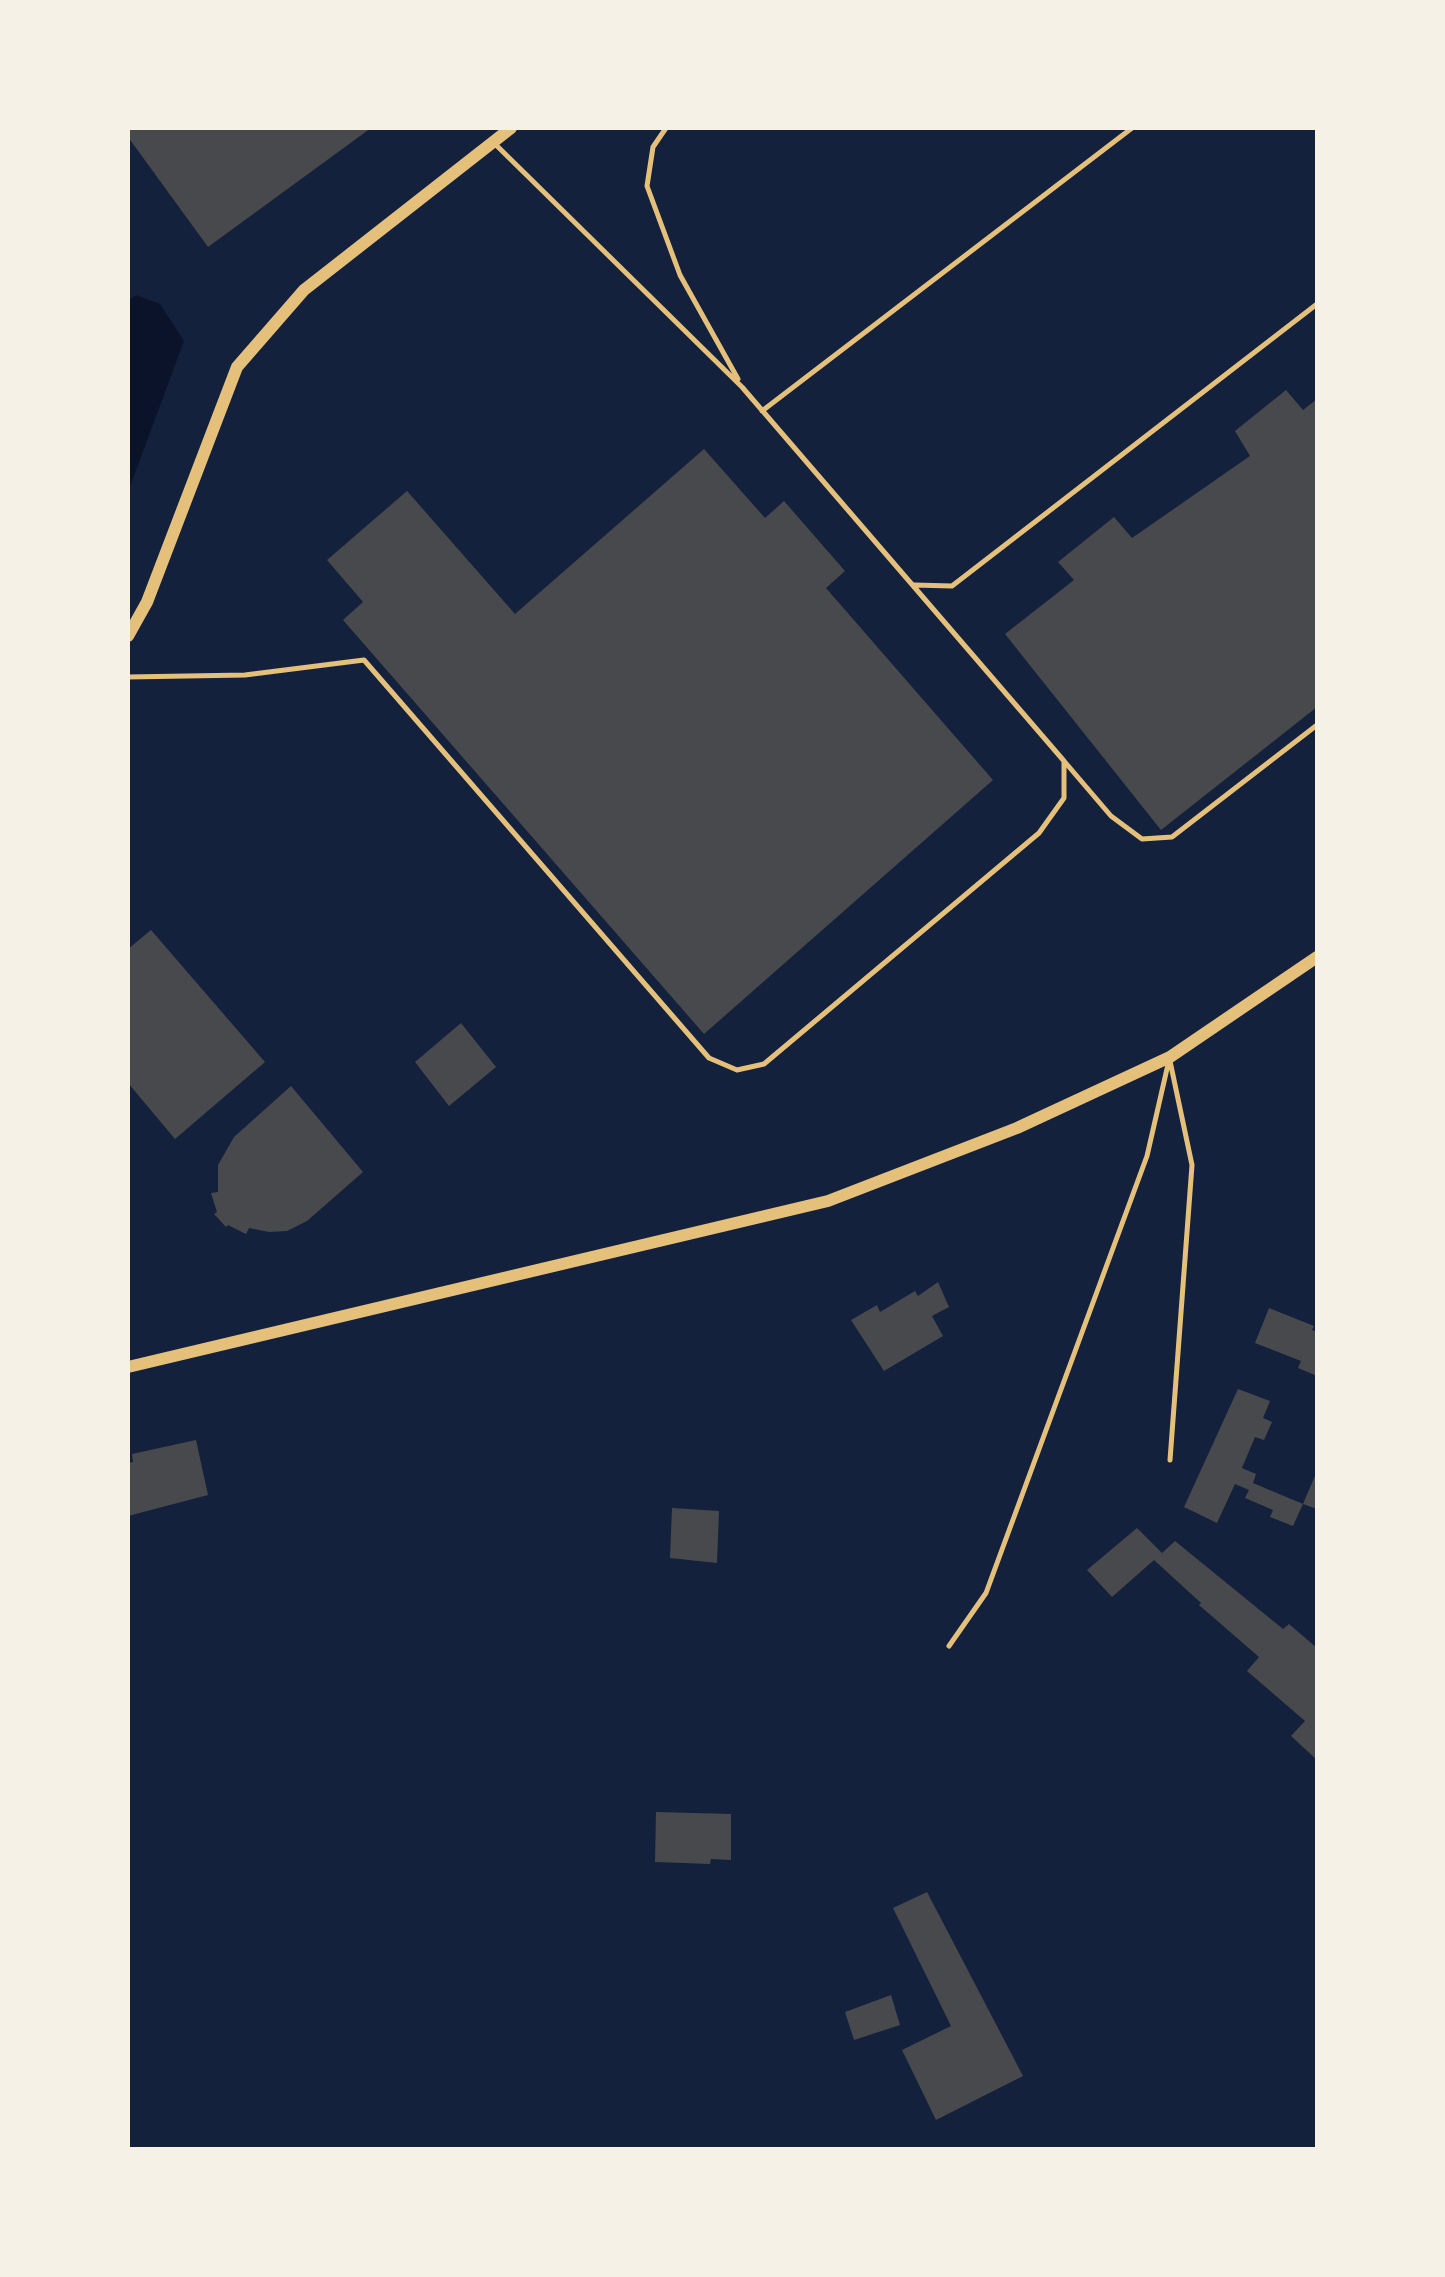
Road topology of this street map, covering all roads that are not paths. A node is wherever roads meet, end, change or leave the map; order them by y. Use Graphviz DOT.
graph roads {
  1 [pos="511,128"];
  2 [pos="666,128"];
  3 [pos="1132,128"];
  4 [pos="493,142"];
  5 [pos="1317,304"];
  6 [pos="742,387"];
  7 [pos="762,411"];
  8 [pos="914,585"];
  9 [pos="128,636"];
  10 [pos="128,677"];
  11 [pos="1317,725"];
  12 [pos="1063,761"];
  13 [pos="1317,957"];
  14 [pos="1170,1057"];
  15 [pos="128,1367"];
  16 [pos="1170,1461"];
  17 [pos="949,1646"];
  1 -- 4 [label="street"];
  2 -- 6 [label="lane"];
  3 -- 7 [label="lane"];
  4 -- 6 [label="lane"];
  4 -- 9 [label="street"];
  5 -- 8 [label="lane"];
  6 -- 7 [label="lane"];
  7 -- 8 [label="lane"];
  8 -- 12 [label="lane"];
  10 -- 12 [label="lane"];
  11 -- 12 [label="lane"];
  13 -- 14 [label="street"];
  14 -- 15 [label="street"];
  14 -- 16 [label="lane"];
  14 -- 17 [label="lane"];
}
